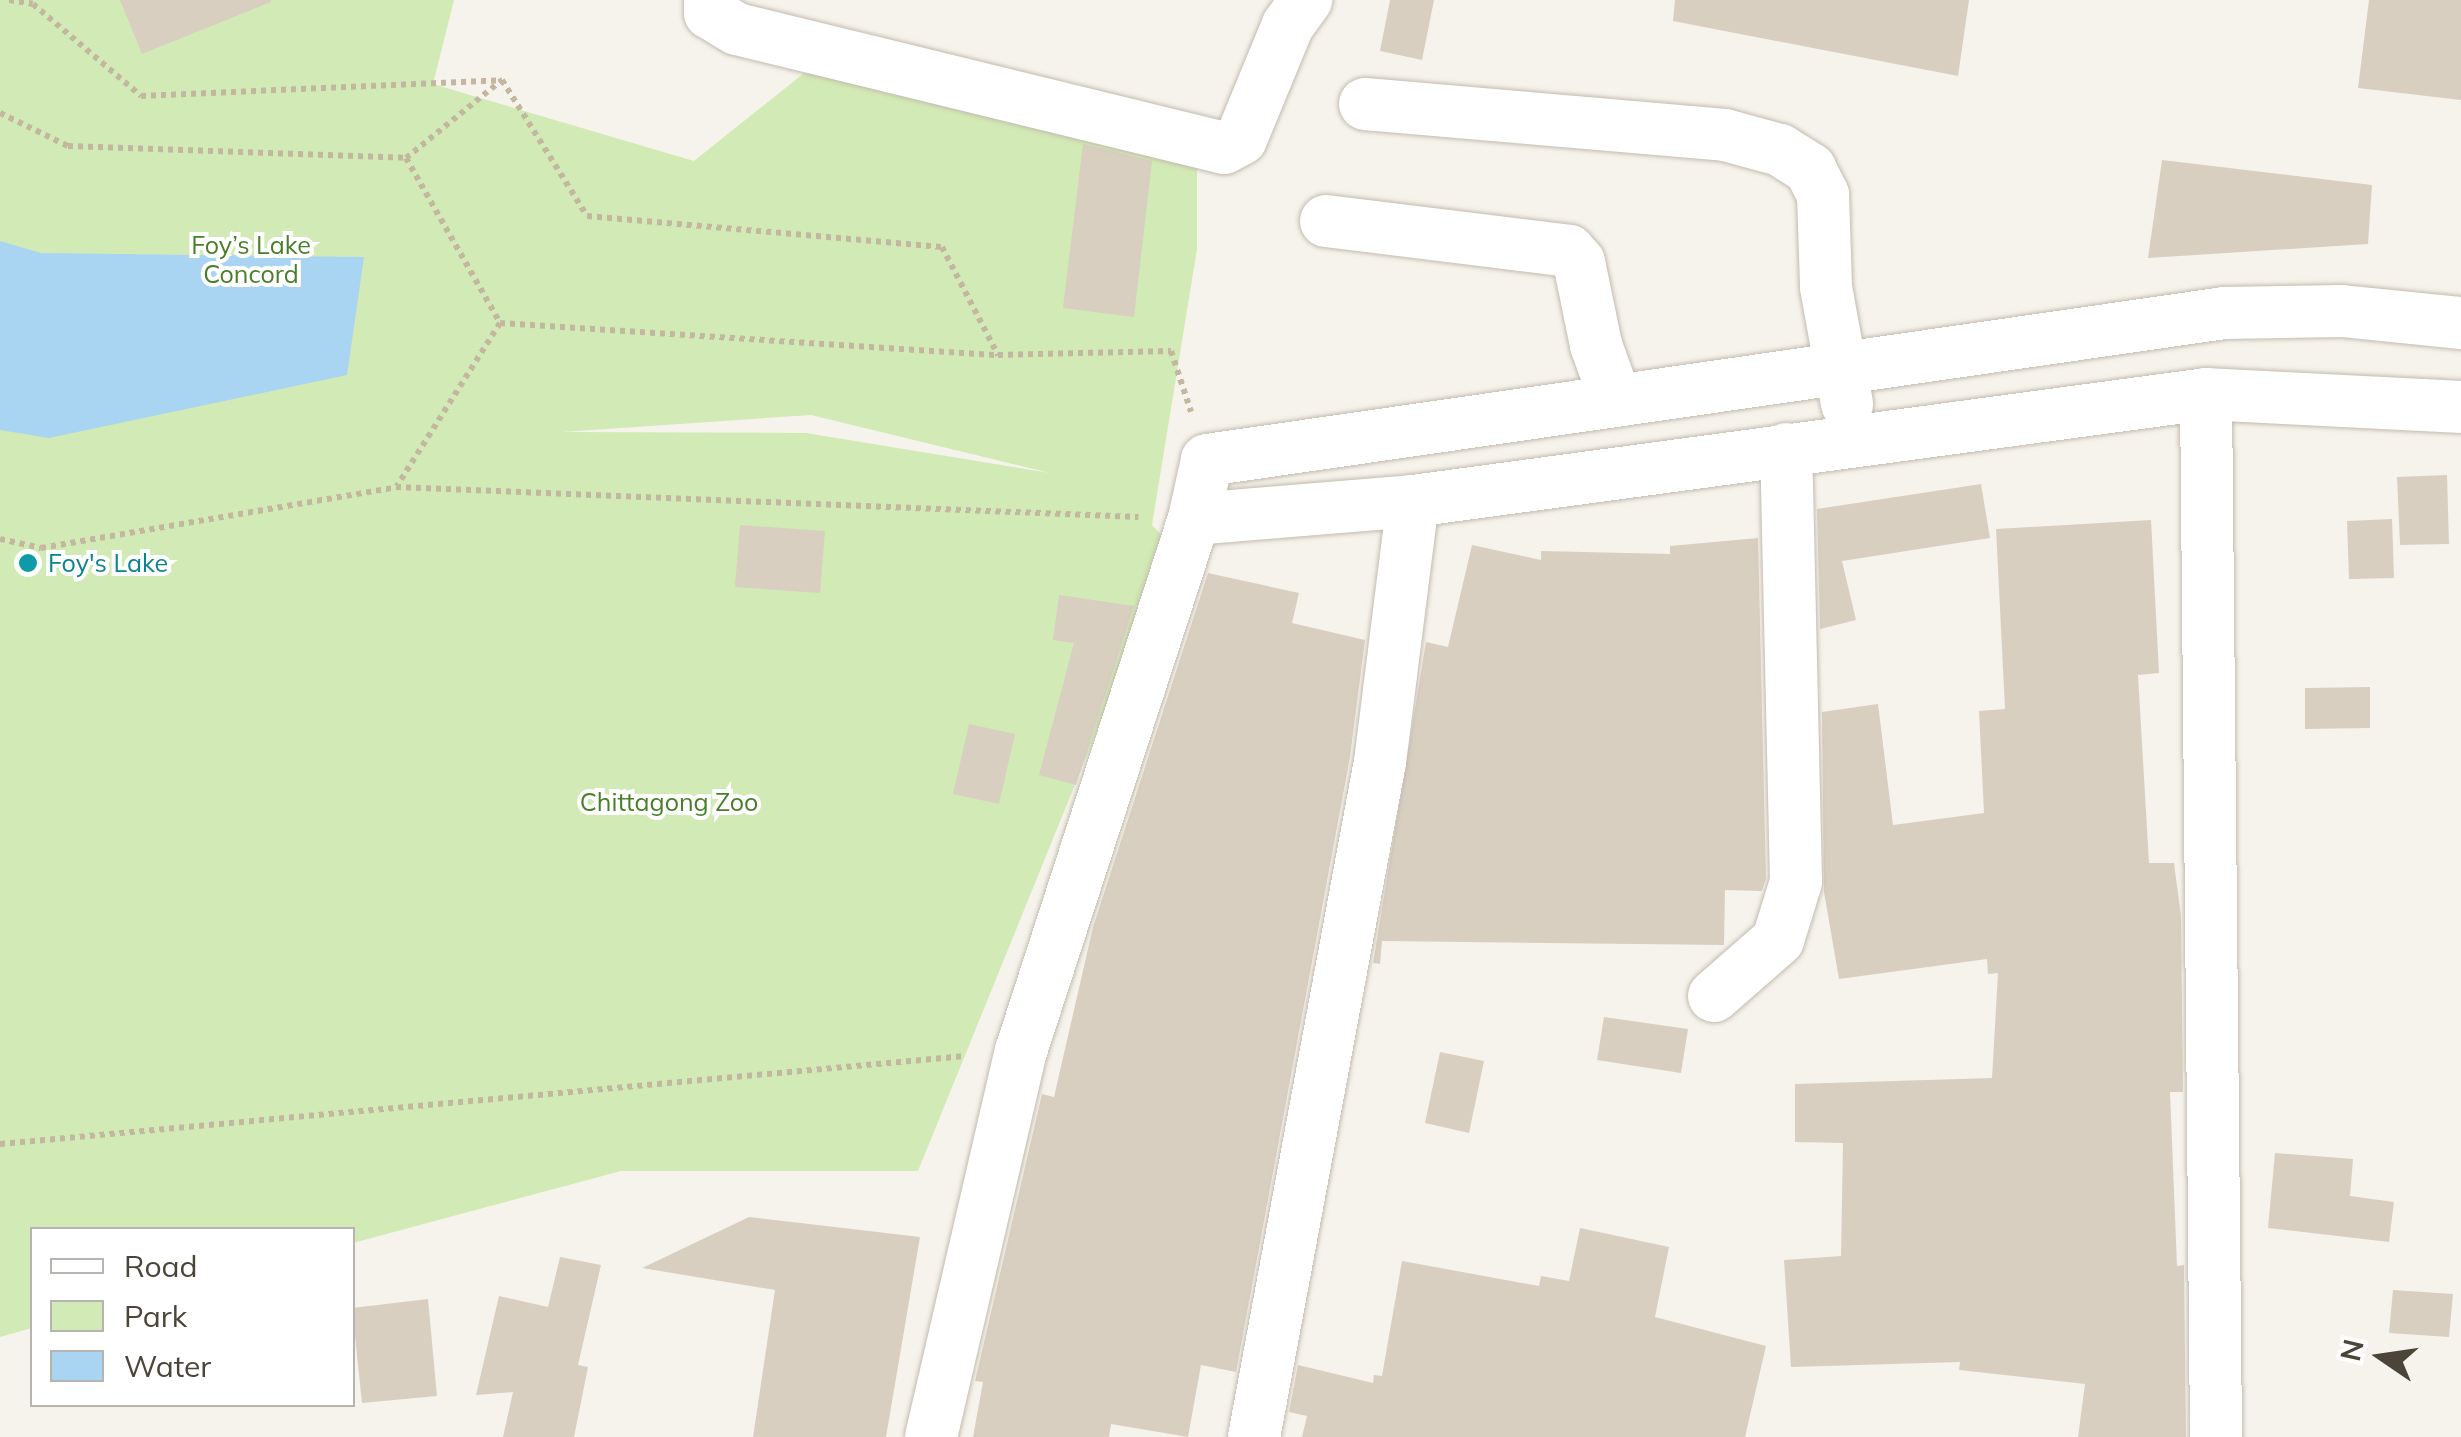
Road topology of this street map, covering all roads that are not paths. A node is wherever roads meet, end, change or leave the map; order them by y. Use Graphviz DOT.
graph roads {
  1 [pos="710,0"];
  2 [pos="1306,0"];
  3 [pos="1365,104"];
  4 [pos="1326,221"];
  5 [pos="2461,323"];
  6 [pos="1843,369"];
  7 [pos="2206,394"];
  8 [pos="1616,402"];
  9 [pos="2461,407"];
  10 [pos="1852,440"];
  11 [pos="1786,449"];
  12 [pos="1413,501"];
  13 [pos="1194,520"];
  14 [pos="1714,996"];
  15 [pos="931,1437"];
  16 [pos="1254,1437"];
  17 [pos="2216,1437"];
  1 -- 2 [label="street"];
  3 -- 6 [label="street"];
  4 -- 8 [label="street"];
  5 -- 6 [label="street"];
  6 -- 8 [label="street"];
  6 -- 10 [label="street"];
  7 -- 9 [label="street"];
  7 -- 10 [label="street"];
  7 -- 17 [label="street"];
  8 -- 13 [label="street"];
  10 -- 11 [label="street"];
  11 -- 12 [label="street"];
  11 -- 14 [label="street"];
  12 -- 13 [label="street"];
  12 -- 16 [label="street"];
  13 -- 15 [label="street"];
}
